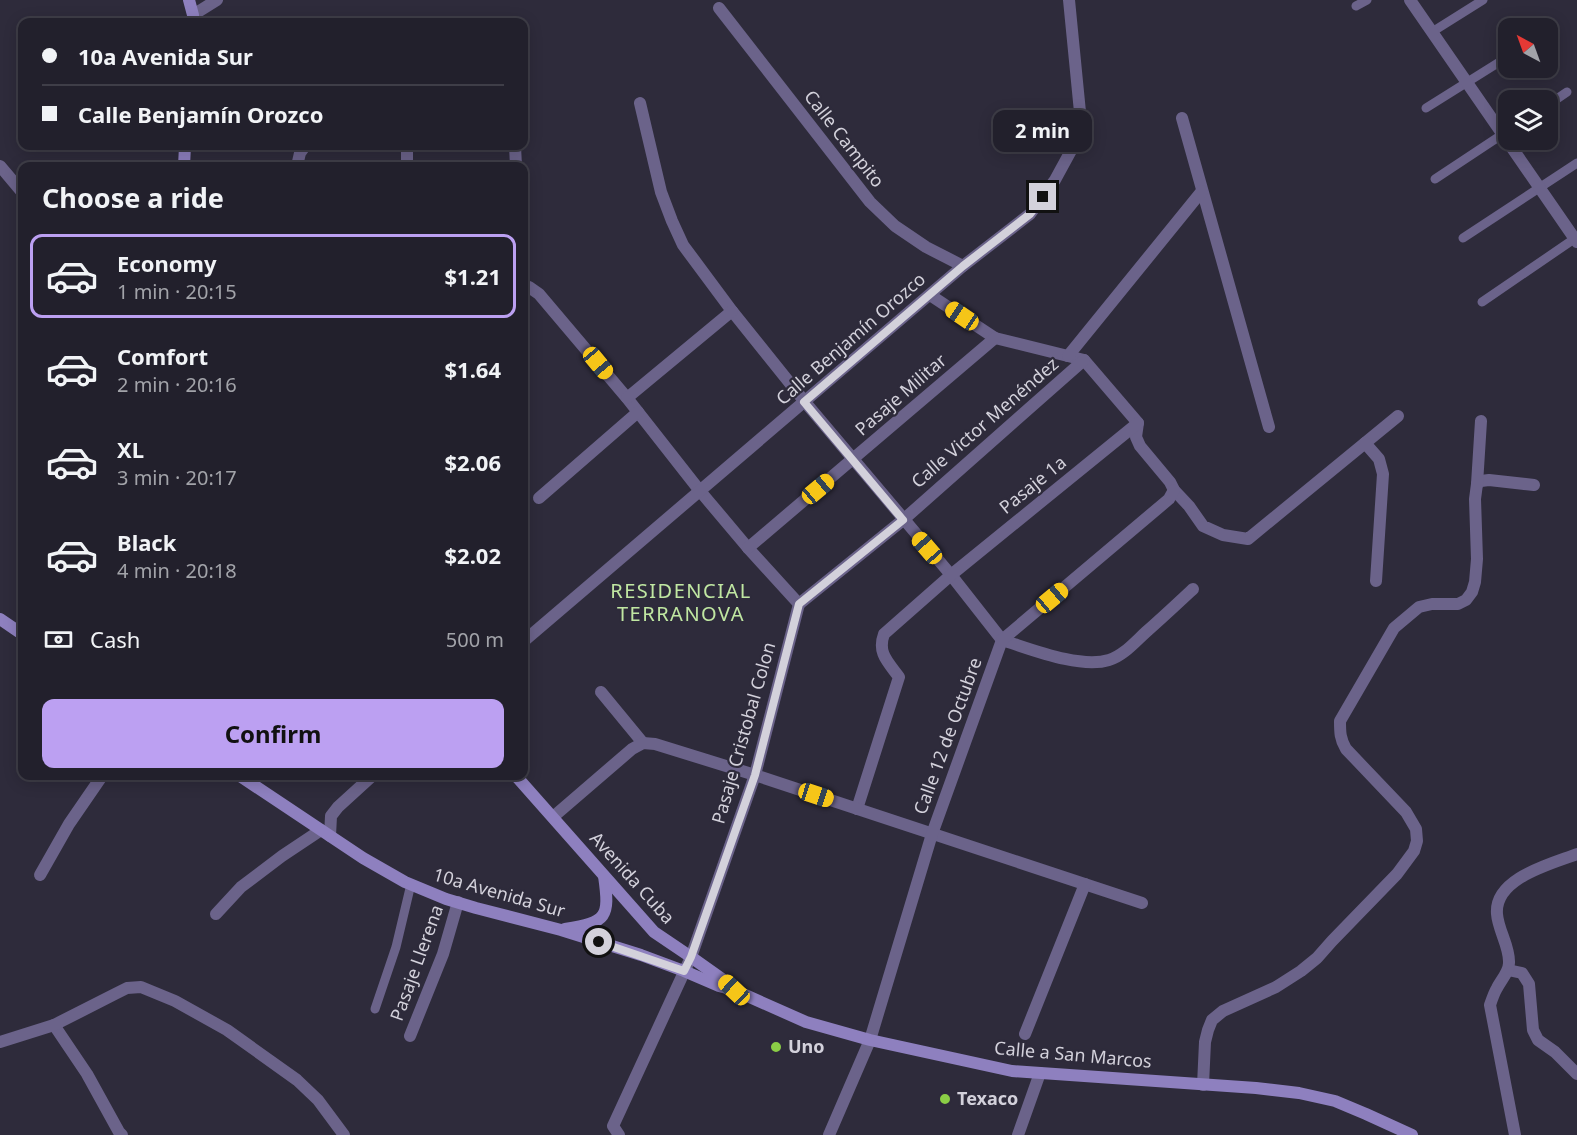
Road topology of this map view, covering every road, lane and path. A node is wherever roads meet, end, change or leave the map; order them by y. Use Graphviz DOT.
graph roads {
  1 [pos="189,0"];
  2 [pos="217,0"];
  3 [pos="1070,0"];
  4 [pos="1367,0"];
  5 [pos="1410,0"];
  6 [pos="1483,0"];
  7 [pos="1356,6"];
  8 [pos="719,8"];
  9 [pos="193,18"];
  10 [pos="194,18"];
  11 [pos="1432,32"];
  12 [pos="1498,63"];
  13 [pos="1467,83"];
  14 [pos="1567,92"];
  15 [pos="1558,98"];
  16 [pos="640,103"];
  17 [pos="1426,108"];
  18 [pos="1182,118"];
  19 [pos="1498,122"];
  20 [pos="1498,137"];
  21 [pos="1517,150"];
  22 [pos="1577,163"];
  23 [pos="0,166"];
  24 [pos="1435,179"];
  25 [pos="18,187"];
  26 [pos="1540,188"];
  27 [pos="1202,191"];
  28 [pos="1463,238"];
  29 [pos="1576,240"];
  30 [pos="963,266"];
  31 [pos="528,287"];
  32 [pos="930,295"];
  33 [pos="1482,302"];
  34 [pos="732,311"];
  35 [pos="995,338"];
  36 [pos="1068,356"];
  37 [pos="1084,360"];
  38 [pos="627,398"];
  39 [pos="804,402"];
  40 [pos="638,412"];
  41 [pos="1398,416"];
  42 [pos="1481,421"];
  43 [pos="1138,423"];
  44 [pos="1269,427"];
  45 [pos="1365,443"];
  46 [pos="853,460"];
  47 [pos="1477,484"];
  48 [pos="1534,485"];
  49 [pos="1174,490"];
  50 [pos="700,491"];
  51 [pos="539,498"];
  52 [pos="903,520"];
  53 [pos="748,548"];
  54 [pos="951,575"];
  55 [pos="1376,581"];
  56 [pos="1194,589"];
  57 [pos="799,604"];
  58 [pos="0,619"];
  59 [pos="18,631"];
  60 [pos="528,638"];
  61 [pos="1002,640"];
  62 [pos="601,692"];
  63 [pos="643,743"];
  64 [pos="755,775"];
  65 [pos="99,780"];
  66 [pos="246,780"];
  67 [pos="368,780"];
  68 [pos="520,780"];
  69 [pos="857,809"];
  70 [pos="553,817"];
  71 [pos="325,833"];
  72 [pos="932,834"];
  73 [pos="1577,854"];
  74 [pos="40,875"];
  75 [pos="604,876"];
  76 [pos="1085,884"];
  77 [pos="411,885"];
  78 [pos="458,902"];
  79 [pos="1142,903"];
  80 [pos="216,914"];
  81 [pos="561,930"];
  82 [pos="691,957"];
  83 [pos="1508,970"];
  84 [pos="684,971"];
  85 [pos="734,990"];
  86 [pos="375,1009"];
  87 [pos="54,1025"];
  88 [pos="1025,1034"];
  89 [pos="410,1036"];
  90 [pos="870,1041"];
  91 [pos="0,1042"];
  92 [pos="1040,1073"];
  93 [pos="1577,1074"];
  94 [pos="1203,1085"];
  95 [pos="122,1135"];
  96 [pos="344,1135"];
  97 [pos="619,1135"];
  98 [pos="829,1135"];
  99 [pos="1018,1135"];
  100 [pos="1412,1135"];
  101 [pos="1515,1135"];
  1 -- 9 [label="main road"];
  2 -- 10 [label="street"];
  3 -- 30 [label="street, Calle Benjamín Orozco"];
  4 -- 7 [label="street"];
  5 -- 11 [label="street"];
  6 -- 11 [label="street"];
  8 -- 30 [label="street, Calle Campito"];
  11 -- 13 [label="street"];
  12 -- 13 [label="street"];
  13 -- 17 [label="street"];
  13 -- 19 [label="street"];
  14 -- 15 [label="street"];
  16 -- 34 [label="street, Calle 12 de Octubre"];
  18 -- 27 [label="street"];
  20 -- 24 [label="street"];
  21 -- 26 [label="street"];
  22 -- 26 [label="street"];
  23 -- 25 [label="street"];
  26 -- 28 [label="street"];
  26 -- 29 [label="street"];
  27 -- 36 [label="street, Calle Victor Menéndez"];
  27 -- 44 [label="street"];
  29 -- 33 [label="street"];
  30 -- 32 [label="street, Calle Benjamín Orozco"];
  31 -- 38 [label="street"];
  32 -- 35 [label="street"];
  32 -- 39 [label="street, Calle Benjamín Orozco"];
  34 -- 38 [label="street"];
  34 -- 39 [label="street, Calle 12 de Octubre"];
  35 -- 36 [label="street"];
  35 -- 46 [label="street, Pasaje Militar"];
  36 -- 37 [label="street"];
  37 -- 43 [label="street"];
  37 -- 52 [label="street, Calle Victor Menéndez"];
  38 -- 40 [label="street"];
  39 -- 46 [label="street, Calle 12 de Octubre"];
  39 -- 50 [label="street, Calle Benjamín Orozco"];
  40 -- 50 [label="street"];
  40 -- 51 [label="street"];
  41 -- 45 [label="street"];
  42 -- 47 [label="street"];
  43 -- 49 [label="street"];
  43 -- 54 [label="street, Pasaje 1a"];
  45 -- 49 [label="street"];
  45 -- 55 [label="street"];
  46 -- 52 [label="street, Calle 12 de Octubre"];
  46 -- 53 [label="street, Pasaje Militar"];
  47 -- 48 [label="street"];
  47 -- 94 [label="street"];
  49 -- 61 [label="street"];
  50 -- 53 [label="street"];
  50 -- 60 [label="street, Calle Benjamín Orozco"];
  52 -- 54 [label="street, Calle 12 de Octubre"];
  52 -- 57 [label="street, Calle Victor Menéndez"];
  53 -- 57 [label="street"];
  54 -- 61 [label="street, Calle 12 de Octubre"];
  54 -- 69 [label="street, Pasaje 1a"];
  56 -- 61 [label="street"];
  57 -- 64 [label="street, Pasaje Cristobal Colon"];
  58 -- 59 [label="main road"];
  61 -- 72 [label="street, Calle 12 de Octubre"];
  62 -- 63 [label="street"];
  63 -- 64 [label="street"];
  63 -- 70 [label="street"];
  64 -- 69 [label="street"];
  64 -- 82 [label="street, Pasaje Cristobal Colon"];
  65 -- 74 [label="street"];
  66 -- 71 [label="main road, 10a Avenida Sur"];
  67 -- 71 [label="street"];
  68 -- 70 [label="main road, Avenida Cuba"];
  69 -- 72 [label="street"];
  70 -- 75 [label="main road, Avenida Cuba"];
  71 -- 77 [label="main road, 10a Avenida Sur"];
  71 -- 80 [label="street"];
  72 -- 76 [label="street"];
  72 -- 90 [label="street, Calle 12 de Octubre"];
  73 -- 83 [label="street"];
  75 -- 81 [label="main road"];
  75 -- 82 [label="main road, Avenida Cuba"];
  76 -- 79 [label="street"];
  76 -- 88 [label="street"];
  77 -- 78 [label="main road, 10a Avenida Sur"];
  77 -- 86 [label="street"];
  78 -- 81 [label="main road, 10a Avenida Sur"];
  78 -- 89 [label="street, Pasaje Llerena"];
  81 -- 84 [label="main road, 10a Avenida Sur"];
  82 -- 84 [label="street, Pasaje Cristobal Colon"];
  82 -- 85 [label="main road, Avenida Cuba"];
  83 -- 93 [label="street"];
  83 -- 101 [label="street"];
  84 -- 85 [label="main road, 10a Avenida Sur"];
  84 -- 97 [label="street, Pasaje Cristobal Colon"];
  85 -- 90 [label="main road, Calle a San Marcos"];
  87 -- 91 [label="street"];
  87 -- 95 [label="street"];
  87 -- 96 [label="street"];
  90 -- 92 [label="main road, Calle a San Marcos"];
  90 -- 98 [label="street, Calle 12 de Octubre"];
  92 -- 94 [label="main road, Calle a San Marcos"];
  92 -- 99 [label="street"];
  94 -- 100 [label="main road, Calle a San Marcos"];
}
